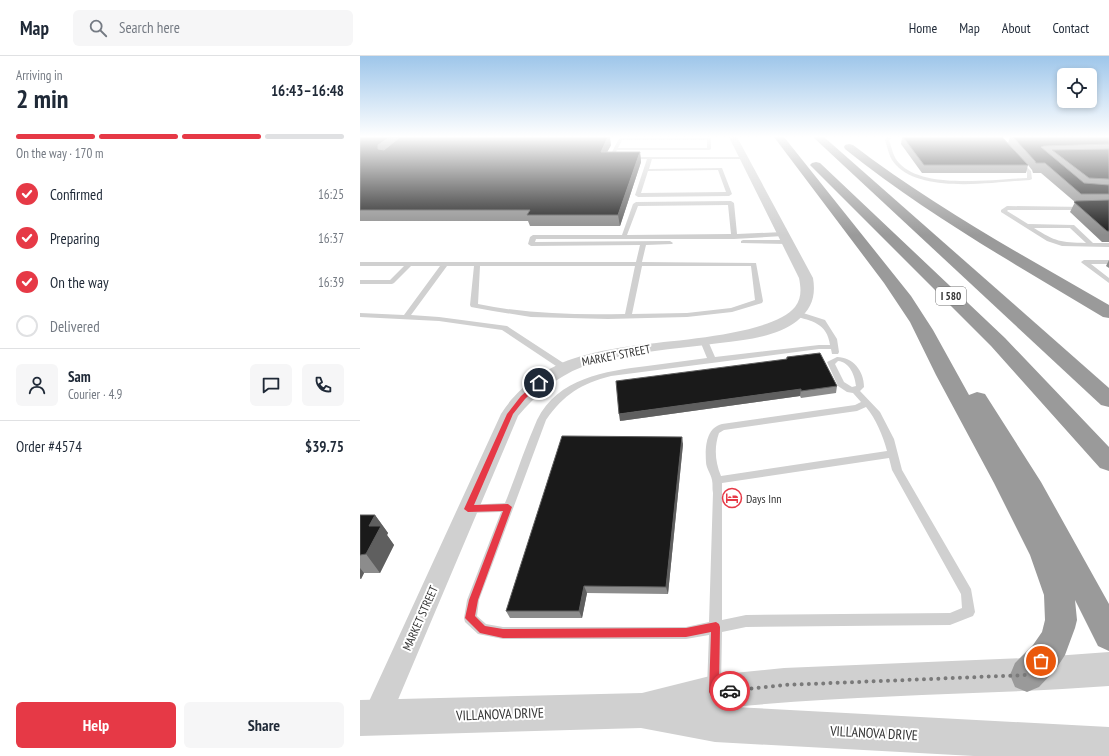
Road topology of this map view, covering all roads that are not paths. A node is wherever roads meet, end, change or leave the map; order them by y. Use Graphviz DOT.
graph roads {
  1 [pos="646,170"];
  2 [pos="671,170"];
  3 [pos="720,170"];
  4 [pos="749,170"];
  5 [pos="805,170"];
  6 [pos="821,170"];
  7 [pos="854,170"];
  8 [pos="878,170"];
  9 [pos="906,170"];
  10 [pos="1027,170"];
  11 [pos="1088,208"];
  12 [pos="1027,226"];
  13 [pos="624,236"];
  14 [pos="734,237"];
  15 [pos="785,238"];
  16 [pos="643,244"];
  17 [pos="1092,245"];
  18 [pos="1109,245"];
  19 [pos="1109,262"];
  20 [pos="360,264"];
  21 [pos="409,264"];
  22 [pos="445,264"];
  23 [pos="477,264"];
  24 [pos="639,264"];
  25 [pos="1109,281"];
  26 [pos="360,282"];
  27 [pos="1109,313"];
  28 [pos="797,314"];
  29 [pos="360,315"];
  30 [pos="628,316"];
  31 [pos="406,317"];
  32 [pos="924,330"];
  33 [pos="704,341"];
  34 [pos="834,347"];
  35 [pos="837,359"];
  36 [pos="712,360"];
  37 [pos="565,368"];
  38 [pos="855,390"];
  39 [pos="1109,400"];
  40 [pos="867,403"];
  41 [pos="893,454"];
  42 [pos="1109,462"];
  43 [pos="717,480"];
  44 [pos="508,507"];
  45 [pos="468,509"];
  46 [pos="716,627"];
  47 [pos="1109,634"];
  48 [pos="1109,669"];
  49 [pos="1027,675"];
  50 [pos="714,692"];
  51 [pos="641,710"];
  52 [pos="368,718"];
  53 [pos="1109,745"];
  1 -- 2 [label="lane"];
  1 -- 3 [label="lane"];
  4 -- 15 [label="street, MARKET STREET"];
  5 -- 32 [label="highway"];
  6 -- 42 [label="highway, I 580"];
  7 -- 39 [label="highway, I 580"];
  8 -- 27 [label="highway"];
  9 -- 10 [label="lane"];
  11 -- 12 [label="lane"];
  12 -- 17 [label="lane"];
  12 -- 17 [label="lane"];
  13 -- 14 [label="lane"];
  13 -- 14 [label="lane"];
  13 -- 16 [label="lane"];
  14 -- 15 [label="lane"];
  15 -- 16 [label="lane"];
  15 -- 28 [label="street, MARKET STREET"];
  16 -- 24 [label="lane"];
  17 -- 18 [label="lane"];
  19 -- 25 [label="lane"];
  20 -- 21 [label="lane"];
  21 -- 22 [label="lane"];
  21 -- 26 [label="lane"];
  22 -- 23 [label="lane"];
  22 -- 31 [label="lane"];
  23 -- 24 [label="lane"];
  23 -- 30 [label="lane"];
  24 -- 30 [label="lane"];
  24 -- 30 [label="lane"];
  28 -- 33 [label="street, MARKET STREET"];
  28 -- 34 [label="lane"];
  29 -- 31 [label="lane"];
  31 -- 37 [label="lane"];
  32 -- 47 [label="highway"];
  32 -- 49 [label="highway"];
  33 -- 36 [label="lane"];
  33 -- 37 [label="street, MARKET STREET"];
  34 -- 35 [label="lane"];
  34 -- 36 [label="lane"];
  35 -- 38 [label="lane"];
  35 -- 38 [label="lane"];
  36 -- 44 [label="lane"];
  37 -- 45 [label="street, MARKET STREET"];
  38 -- 40 [label="lane"];
  40 -- 41 [label="lane"];
  40 -- 43 [label="lane"];
  41 -- 43 [label="lane"];
  41 -- 46 [label="lane"];
  43 -- 46 [label="lane"];
  44 -- 45 [label="lane"];
  44 -- 46 [label="lane"];
  45 -- 52 [label="street, MARKET STREET"];
  46 -- 50 [label="lane"];
  48 -- 49 [label="street, VILLANOVA DRIVE"];
  49 -- 50 [label="street, VILLANOVA DRIVE"];
  50 -- 51 [label="street, VILLANOVA DRIVE"];
  51 -- 52 [label="street, VILLANOVA DRIVE"];
  51 -- 53 [label="street, VILLANOVA DRIVE"];
}
